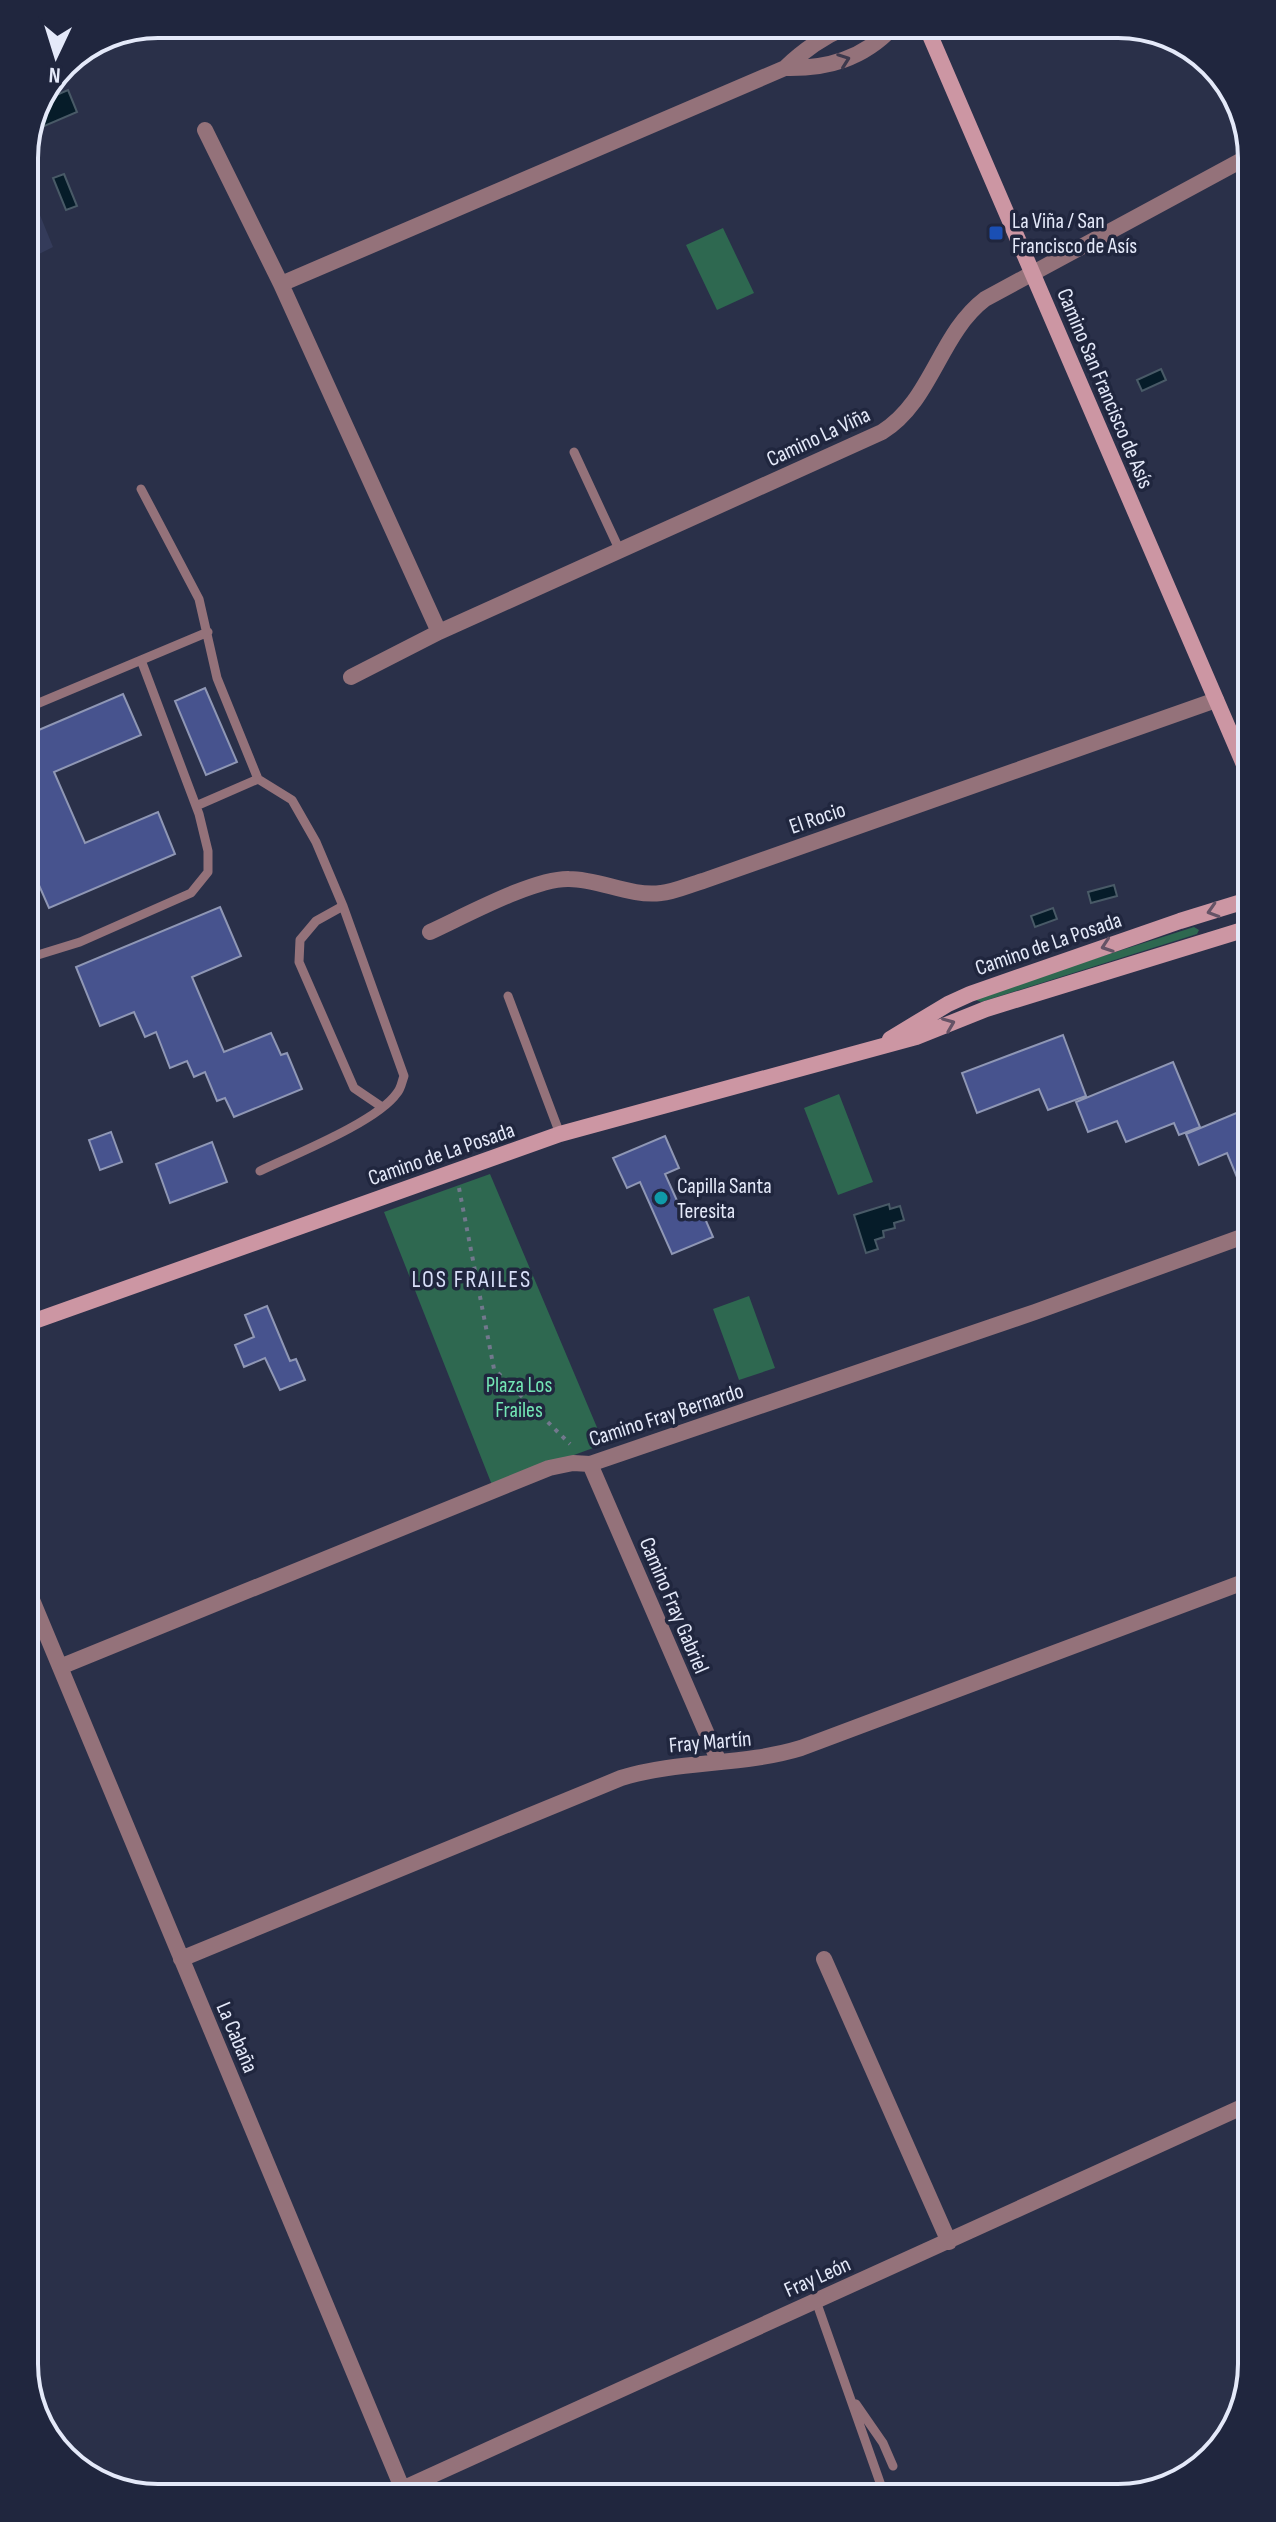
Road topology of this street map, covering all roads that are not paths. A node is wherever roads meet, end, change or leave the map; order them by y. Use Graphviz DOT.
graph roads {
  1 [pos="824,38"];
  2 [pos="882,38"];
  3 [pos="931,38"];
  4 [pos="785,68"];
  5 [pos="205,130"];
  6 [pos="1238,162"];
  7 [pos="1033,273"];
  8 [pos="281,284"];
  9 [pos="574,452"];
  10 [pos="141,489"];
  11 [pos="620,551"];
  12 [pos="208,632"];
  13 [pos="439,632"];
  14 [pos="141,660"];
  15 [pos="351,677"];
  16 [pos="1216,700"];
  17 [pos="38,703"];
  18 [pos="1238,751"];
  19 [pos="258,779"];
  20 [pos="196,806"];
  21 [pos="1238,903"];
  22 [pos="343,906"];
  23 [pos="1180,921"];
  24 [pos="430,932"];
  25 [pos="1238,932"];
  26 [pos="1189,947"];
  27 [pos="38,955"];
  28 [pos="508,996"];
  29 [pos="875,1050"];
  30 [pos="382,1107"];
  31 [pos="560,1134"];
  32 [pos="260,1171"];
  33 [pos="1238,1238"];
  34 [pos="38,1320"];
  35 [pos="590,1464"];
  36 [pos="1238,1584"];
  37 [pos="38,1614"];
  38 [pos="60,1667"];
  39 [pos="719,1762"];
  40 [pos="181,1959"];
  41 [pos="824,1959"];
  42 [pos="1238,2109"];
  43 [pos="949,2242"];
  44 [pos="816,2301"];
  45 [pos="849,2394"];
  46 [pos="893,2466"];
  47 [pos="400,2484"];
  48 [pos="419,2484"];
  49 [pos="881,2484"];
  1 -- 4 [label="street"];
  4 -- 2 [label="street, one-way"];
  3 -- 7 [label="street, Camino San Francisco de Asís"];
  4 -- 8 [label="street"];
  5 -- 8 [label="street"];
  6 -- 7 [label="street, Camino La Viña"];
  7 -- 11 [label="street, Camino La Viña"];
  7 -- 16 [label="street, Camino San Francisco de Asís"];
  8 -- 13 [label="street"];
  9 -- 11 [label="lane"];
  10 -- 12 [label="lane"];
  11 -- 13 [label="street, Camino La Viña"];
  12 -- 14 [label="lane"];
  12 -- 19 [label="lane"];
  13 -- 15 [label="street, Camino La Viña"];
  14 -- 17 [label="lane"];
  14 -- 20 [label="lane"];
  16 -- 18 [label="street, Camino San Francisco de Asís"];
  16 -- 24 [label="street, El Rocio"];
  19 -- 20 [label="lane"];
  19 -- 22 [label="lane"];
  20 -- 27 [label="lane"];
  21 -- 23 [label="street, Camino de La Posada, one-way"];
  22 -- 30 [label="lane"];
  22 -- 30 [label="lane"];
  23 -- 26 [label="street"];
  23 -- 29 [label="street, Camino de La Posada, one-way"];
  25 -- 26 [label="street, Camino de La Posada"];
  29 -- 26 [label="street, Camino de La Posada, one-way"];
  28 -- 31 [label="lane"];
  29 -- 31 [label="street, Camino de La Posada"];
  30 -- 32 [label="lane"];
  31 -- 34 [label="street, Camino de La Posada"];
  33 -- 35 [label="street, Camino Fray Bernardo"];
  35 -- 38 [label="street, Camino Fray Bernardo"];
  35 -- 39 [label="street, Camino Fray Gabriel"];
  36 -- 39 [label="street, Fray Martín"];
  37 -- 38 [label="street, La Cabaña"];
  38 -- 40 [label="street, La Cabaña"];
  39 -- 40 [label="street, Fray Martín"];
  40 -- 47 [label="street, La Cabaña"];
  41 -- 43 [label="street"];
  42 -- 43 [label="street, Fray León"];
  43 -- 44 [label="street, Fray León"];
  44 -- 45 [label="lane"];
  44 -- 48 [label="street, Fray León"];
  45 -- 46 [label="lane"];
  45 -- 49 [label="lane"];
}
